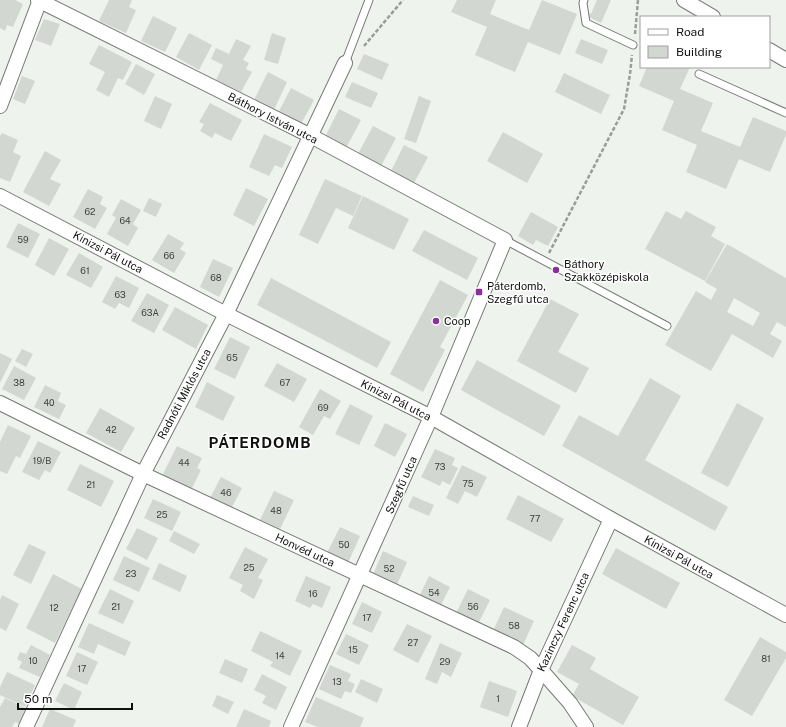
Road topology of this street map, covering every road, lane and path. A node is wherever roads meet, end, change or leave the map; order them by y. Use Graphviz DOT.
graph roads {
  1 [pos="39,0"];
  2 [pos="369,0"];
  3 [pos="403,0"];
  4 [pos="576,0"];
  5 [pos="684,0"];
  6 [pos="583,2"];
  7 [pos="711,16"];
  8 [pos="633,45"];
  9 [pos="363,47"];
  10 [pos="770,51"];
  11 [pos="786,60"];
  12 [pos="345,63"];
  13 [pos="630,74"];
  14 [pos="699,74"];
  15 [pos="0,106"];
  16 [pos="786,113"];
  17 [pos="311,136"];
  18 [pos="0,196"];
  19 [pos="505,240"];
  20 [pos="545,261"];
  21 [pos="226,314"];
  22 [pos="667,326"];
  23 [pos="0,403"];
  24 [pos="431,417"];
  25 [pos="143,474"];
  26 [pos="611,519"];
  27 [pos="360,576"];
  28 [pos="786,615"];
  29 [pos="541,670"];
  30 [pos="26,727"];
  31 [pos="291,727"];
  32 [pos="519,727"];
  33 [pos="586,727"];
  1 -- 15 [label="street"];
  1 -- 17 [label="street, Báthory István utca"];
  2 -- 12 [label="lane"];
  3 -- 9 [label="path"];
  4 -- 6 [label="lane"];
  5 -- 7 [label="street"];
  6 -- 8 [label="lane"];
  10 -- 11 [label="street"];
  12 -- 17 [label="street, Radnóti Miklós utca"];
  13 -- 20 [label="path"];
  14 -- 16 [label="lane"];
  17 -- 19 [label="street, Báthory István utca"];
  17 -- 21 [label="street, Radnóti Miklós utca"];
  18 -- 21 [label="street, Kinizsi Pál utca"];
  19 -- 20 [label="lane"];
  19 -- 24 [label="street, Szegfű utca"];
  20 -- 22 [label="lane"];
  21 -- 24 [label="street, Kinizsi Pál utca"];
  21 -- 25 [label="street, Radnóti Miklós utca"];
  23 -- 25 [label="street, Honvéd utca"];
  24 -- 26 [label="street, Kinizsi Pál utca"];
  24 -- 27 [label="street, Szegfű utca"];
  25 -- 27 [label="street, Honvéd utca"];
  25 -- 30 [label="street, Radnóti Miklós utca"];
  26 -- 28 [label="street, Kinizsi Pál utca"];
  26 -- 29 [label="street, Kazinczy Ferenc utca"];
  27 -- 29 [label="street, Honvéd utca"];
  27 -- 31 [label="street, Szegfű utca"];
  29 -- 32 [label="street, Kazinczy Ferenc utca"];
  29 -- 33 [label="street, Honvéd utca"];
}
